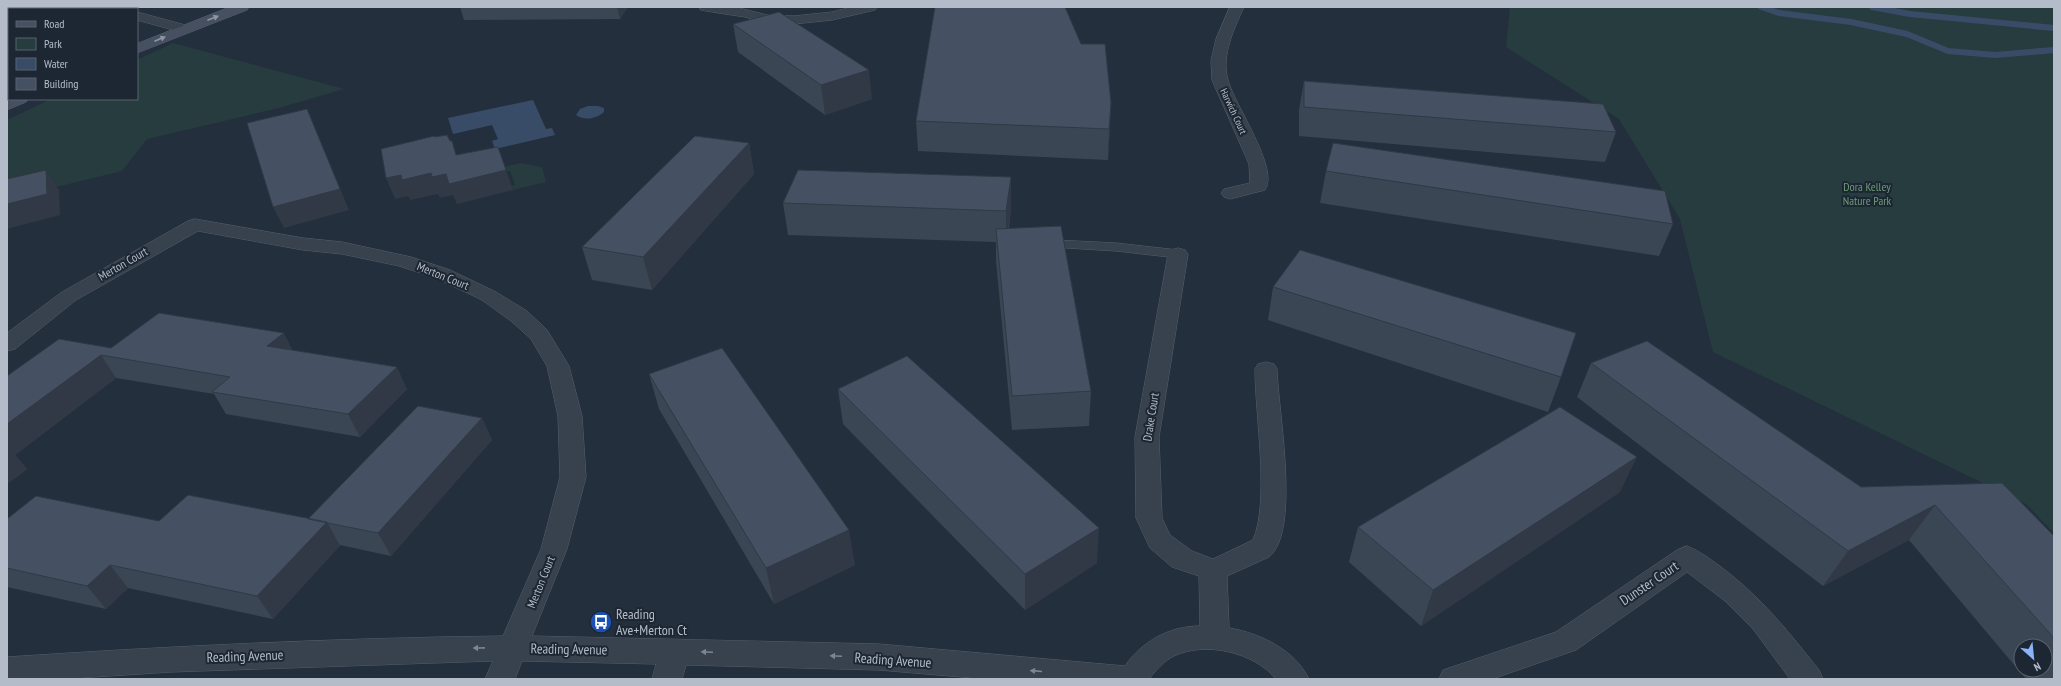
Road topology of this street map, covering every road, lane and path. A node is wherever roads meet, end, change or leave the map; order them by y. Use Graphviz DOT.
graph roads {
  1 [pos="209,7"];
  2 [pos="242,7"];
  3 [pos="706,7"];
  4 [pos="870,7"];
  5 [pos="1236,7"];
  6 [pos="138,16"];
  7 [pos="165,23"];
  8 [pos="184,29"];
  9 [pos="138,35"];
  10 [pos="138,48"];
  11 [pos="18,100"];
  12 [pos="7,105"];
  13 [pos="1230,193"];
  14 [pos="1055,244"];
  15 [pos="1178,254"];
  16 [pos="7,344"];
  17 [pos="1266,369"];
  18 [pos="1213,570"];
  19 [pos="1215,638"];
  20 [pos="513,648"];
  21 [pos="675,651"];
  22 [pos="7,670"];
  23 [pos="500,679"];
  24 [pos="667,679"];
  25 [pos="1132,679"];
  26 [pos="1294,679"];
  27 [pos="1454,679"];
  28 [pos="1808,679"];
  1 -- 7 [label="main road"];
  8 -- 2 [label="main road, one-way"];
  3 -- 4 [label="street"];
  5 -- 13 [label="street, Harwich Court"];
  6 -- 7 [label="street"];
  7 -- 8 [label="street"];
  7 -- 9 [label="main road"];
  10 -- 8 [label="main road, one-way"];
  11 -- 12 [label="main road"];
  14 -- 15 [label="lane"];
  15 -- 18 [label="street, Drake Court"];
  16 -- 20 [label="street, Merton Court"];
  17 -- 18 [label="street"];
  18 -- 19 [label="street"];
  19 -- 25 [label="street"];
  19 -- 26 [label="street"];
  20 -- 21 [label="street, Reading Avenue"];
  20 -- 22 [label="street, Reading Avenue, one-way"];
  20 -- 23 [label="street, Merton Court"];
  21 -- 24 [label="street"];
  25 -- 21 [label="street, Reading Avenue, one-way"];
  27 -- 28 [label="street, Dunster Court"];
}
